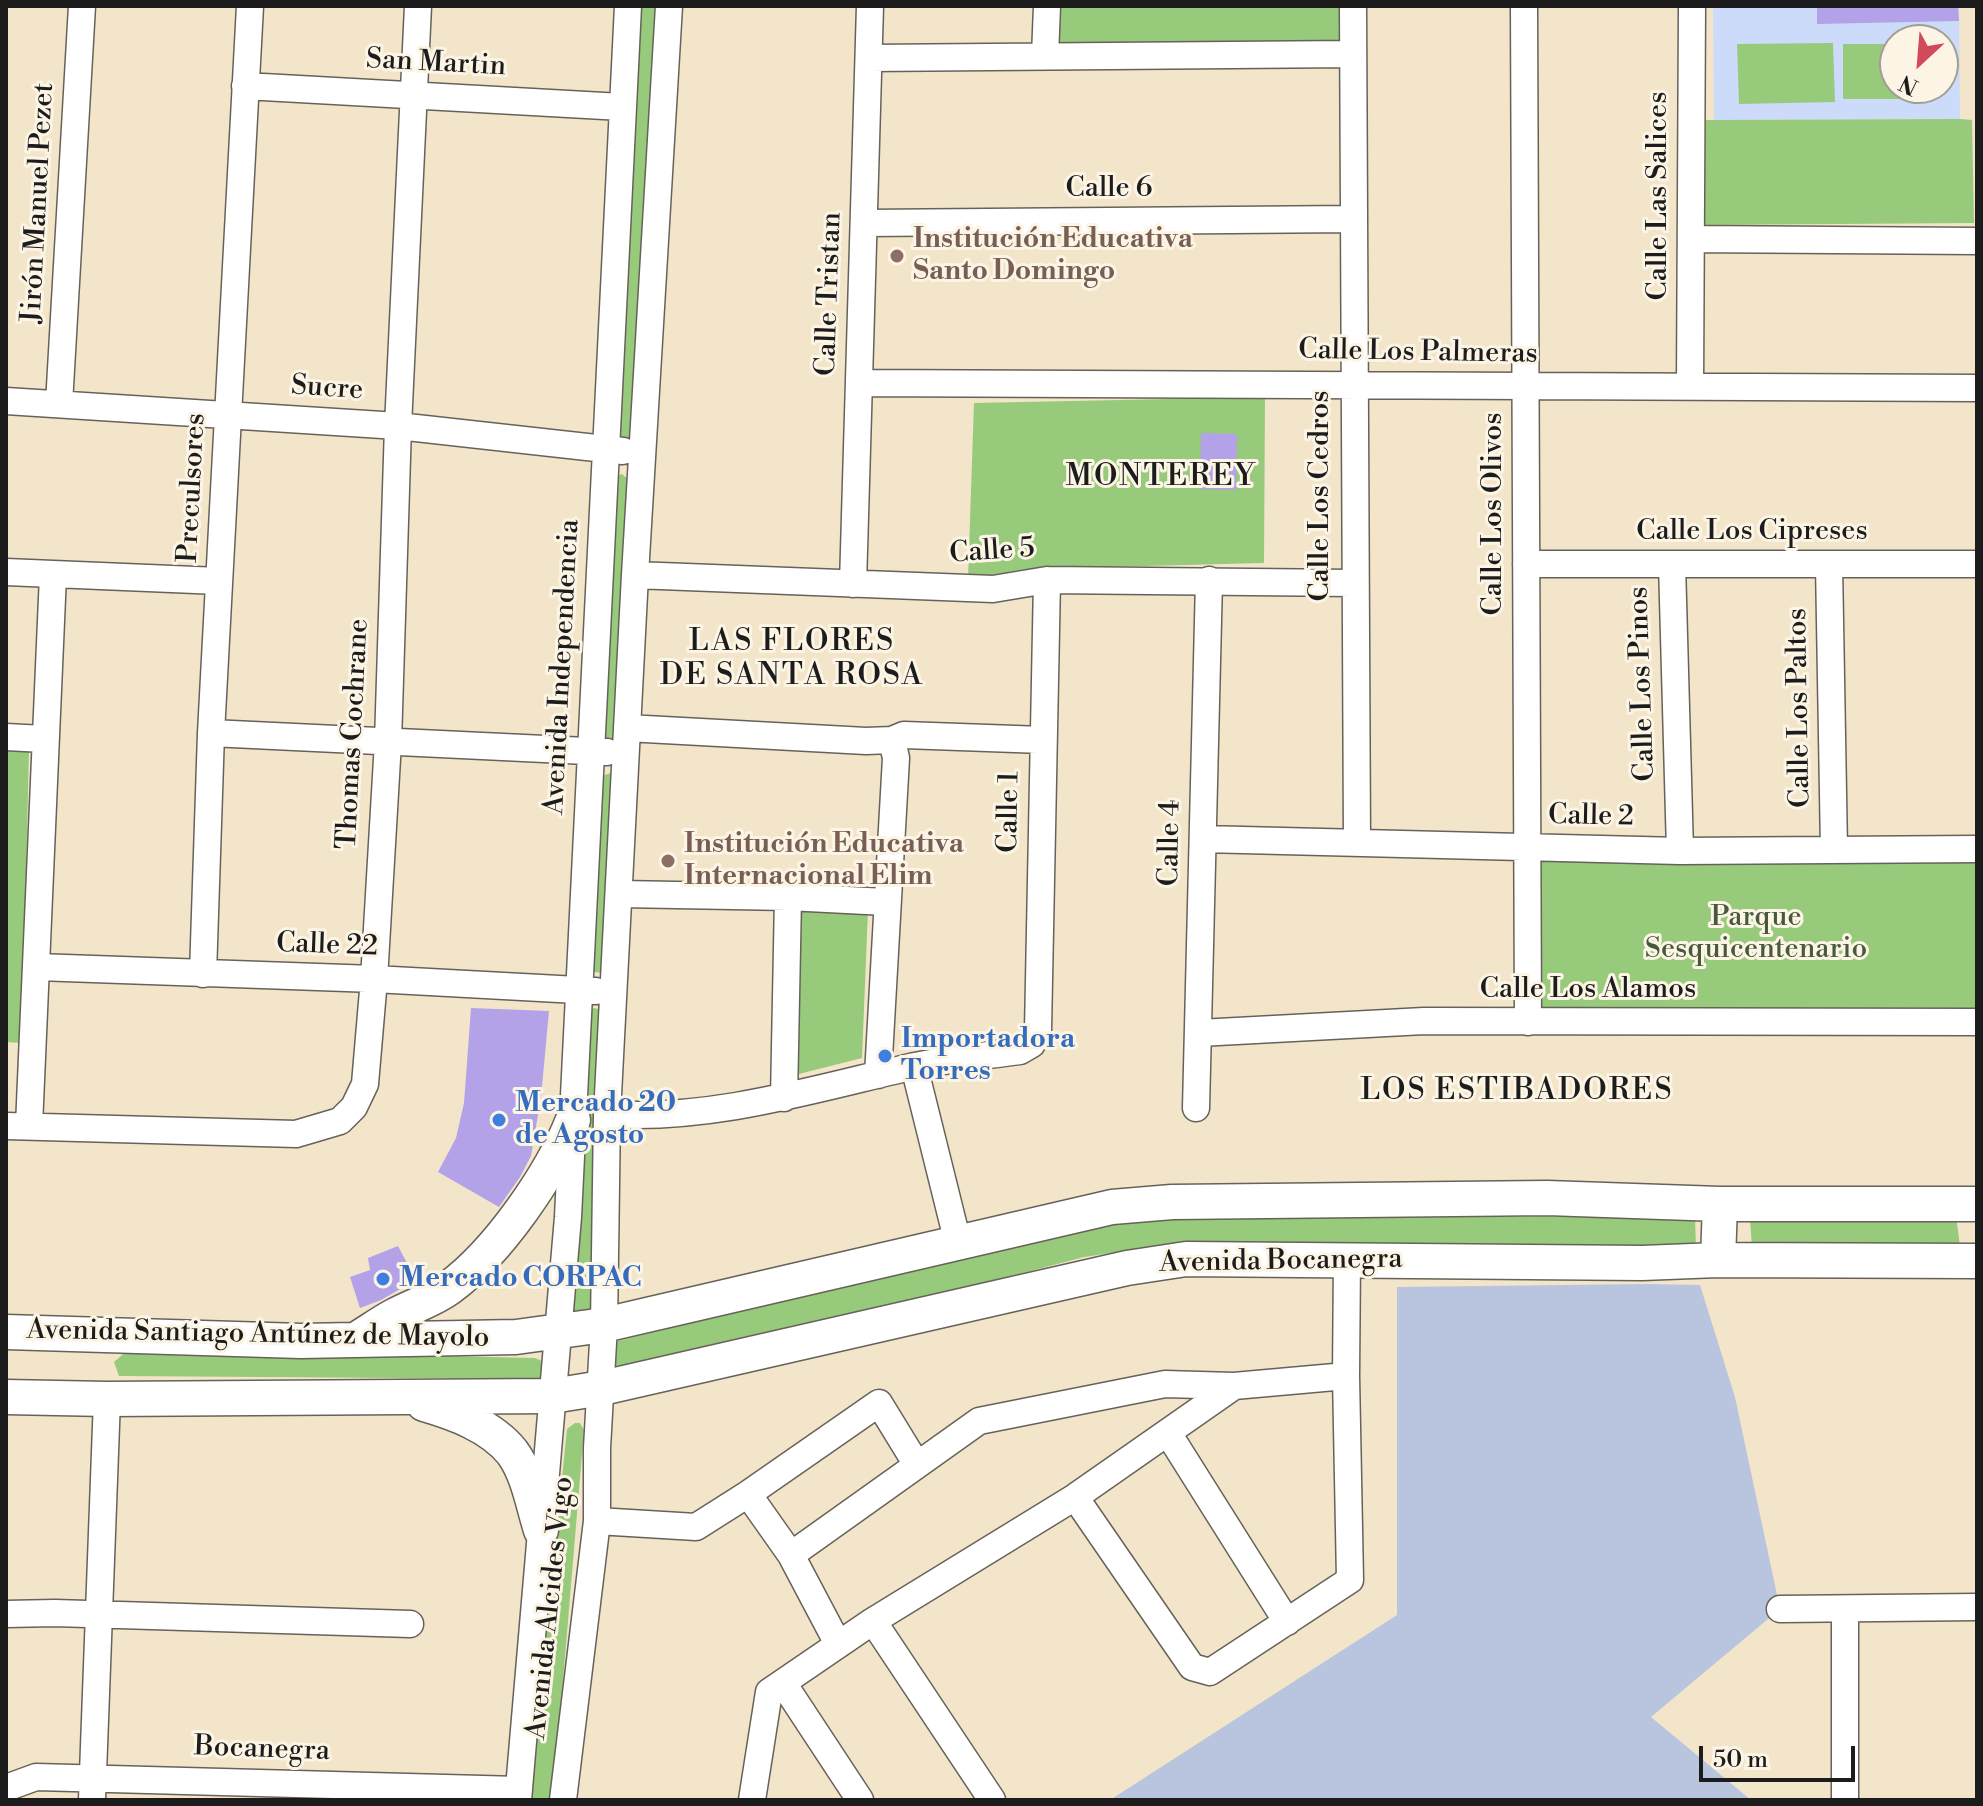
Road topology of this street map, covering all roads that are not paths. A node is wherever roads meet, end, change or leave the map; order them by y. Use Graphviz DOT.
graph roads {
  1 [pos="82,6"];
  2 [pos="250,6"];
  3 [pos="418,6"];
  4 [pos="628,6"];
  5 [pos="669,6"];
  6 [pos="870,6"];
  7 [pos="1047,6"];
  8 [pos="1353,6"];
  9 [pos="1524,6"];
  10 [pos="1692,6"];
  11 [pos="1352,54"];
  12 [pos="1045,56"];
  13 [pos="869,58"];
  14 [pos="245,86"];
  15 [pos="414,94"];
  16 [pos="622,107"];
  17 [pos="1352,219"];
  18 [pos="866,223"];
  19 [pos="1691,239"];
  20 [pos="1977,241"];
  21 [pos="859,383"];
  22 [pos="1353,384"];
  23 [pos="1690,385"];
  24 [pos="1526,386"];
  25 [pos="1977,388"];
  26 [pos="6,401"];
  27 [pos="59,404"];
  28 [pos="229,414"];
  29 [pos="398,426"];
  30 [pos="606,450"];
  31 [pos="643,451"];
  32 [pos="1526,564"];
  33 [pos="1672,564"];
  34 [pos="1829,564"];
  35 [pos="1977,564"];
  36 [pos="6,572"];
  37 [pos="53,575"];
  38 [pos="635,575"];
  39 [pos="1047,580"];
  40 [pos="1209,580"];
  41 [pos="219,581"];
  42 [pos="1353,583"];
  43 [pos="853,584"];
  44 [pos="211,733"];
  45 [pos="6,737"];
  46 [pos="44,739"];
  47 [pos="626,740"];
  48 [pos="892,740"];
  49 [pos="1043,740"];
  50 [pos="388,742"];
  51 [pos="591,751"];
  52 [pos="1203,839"];
  53 [pos="1357,841"];
  54 [pos="1526,847"];
  55 [pos="1977,849"];
  56 [pos="1834,850"];
  57 [pos="1680,851"];
  58 [pos="620,894"];
  59 [pos="788,897"];
  60 [pos="886,902"];
  61 [pos="37,967"];
  62 [pos="203,974"];
  63 [pos="374,979"];
  64 [pos="580,990"];
  65 [pos="615,991"];
  66 [pos="1528,1022"];
  67 [pos="1977,1022"];
  68 [pos="1199,1033"];
  69 [pos="914,1066"];
  70 [pos="878,1075"];
  71 [pos="784,1098"];
  72 [pos="1196,1108"];
  73 [pos="607,1114"];
  74 [pos="573,1120"];
  75 [pos="18,1126"];
  76 [pos="1720,1204"];
  77 [pos="1977,1204"];
  78 [pos="958,1243"];
  79 [pos="1347,1259"];
  80 [pos="1718,1260"];
  81 [pos="1977,1261"];
  82 [pos="604,1325"];
  83 [pos="558,1330"];
  84 [pos="6,1332"];
  85 [pos="355,1340"];
  86 [pos="1346,1376"];
  87 [pos="1234,1386"];
  88 [pos="602,1388"];
  89 [pos="552,1396"];
  90 [pos="6,1397"];
  91 [pos="400,1397"];
  92 [pos="107,1399"];
  93 [pos="1168,1433"];
  94 [pos="917,1465"];
  95 [pos="748,1494"];
  96 [pos="1075,1497"];
  97 [pos="597,1521"];
  98 [pos="541,1530"];
  99 [pos="791,1555"];
  100 [pos="1977,1607"];
  101 [pos="1780,1609"];
  102 [pos="1845,1610"];
  103 [pos="6,1614"];
  104 [pos="99,1615"];
  105 [pos="873,1621"];
  106 [pos="1287,1622"];
  107 [pos="410,1624"];
  108 [pos="838,1644"];
  109 [pos="783,1683"];
  110 [pos="6,1788"];
  111 [pos="92,1789"];
  112 [pos="518,1795"];
  113 [pos="563,1800"];
  114 [pos="752,1800"];
  115 [pos="860,1800"];
  116 [pos="992,1800"];
  117 [pos="1845,1800"];
  1 -- 27 [label="street, Jirón Manuel Pezet"];
  2 -- 14 [label="street, Preculsores"];
  3 -- 15 [label="street, Thomas Cochrane"];
  4 -- 16 [label="street, Avenida Independencia"];
  5 -- 31 [label="street"];
  6 -- 13 [label="street, Calle Tristan"];
  7 -- 12 [label="street"];
  8 -- 11 [label="street, Calle Los Cedros"];
  9 -- 24 [label="street, Calle Los Olivos"];
  10 -- 19 [label="street, Calle Las Salices"];
  11 -- 12 [label="street"];
  11 -- 17 [label="street, Calle Los Cedros"];
  12 -- 13 [label="street"];
  13 -- 18 [label="street, Calle Tristan"];
  14 -- 15 [label="street, San Martin"];
  14 -- 28 [label="street, Preculsores"];
  15 -- 16 [label="street, San Martin"];
  15 -- 29 [label="street, Thomas Cochrane"];
  16 -- 30 [label="street, Avenida Independencia"];
  17 -- 18 [label="street, Calle 6"];
  17 -- 22 [label="street, Calle Los Cedros"];
  18 -- 21 [label="street, Calle Tristan"];
  19 -- 20 [label="street"];
  19 -- 23 [label="street, Calle Las Salices"];
  21 -- 22 [label="street, Calle Los Palmeras"];
  21 -- 43 [label="street, Calle Tristan"];
  22 -- 24 [label="street, Calle Los Palmeras"];
  22 -- 42 [label="street, Calle Los Cedros"];
  23 -- 24 [label="street, Calle Los Palmeras"];
  23 -- 25 [label="street, Calle Los Palmeras"];
  24 -- 32 [label="street, Calle Los Olivos"];
  26 -- 27 [label="street, Sucre"];
  27 -- 28 [label="street, Sucre"];
  28 -- 29 [label="street, Sucre"];
  28 -- 41 [label="street, Preculsores"];
  29 -- 30 [label="street, Sucre"];
  29 -- 50 [label="street, Thomas Cochrane"];
  30 -- 31 [label="street, Sucre"];
  30 -- 51 [label="street, Avenida Independencia"];
  31 -- 38 [label="street"];
  32 -- 33 [label="street, Calle Los Cipreses"];
  32 -- 54 [label="street, Calle Los Olivos"];
  33 -- 34 [label="street, Calle Los Cipreses"];
  33 -- 57 [label="street, Calle Los Pinos"];
  34 -- 35 [label="street, Calle Los Cipreses"];
  34 -- 56 [label="street, Calle Los Paltos"];
  36 -- 37 [label="street"];
  37 -- 41 [label="street"];
  37 -- 46 [label="street"];
  38 -- 43 [label="street, Calle 5"];
  38 -- 47 [label="street"];
  39 -- 40 [label="street, Calle 5"];
  39 -- 43 [label="street, Calle 5"];
  39 -- 49 [label="street, Calle 1"];
  40 -- 42 [label="street, Calle 5"];
  40 -- 52 [label="street, Calle 4"];
  41 -- 44 [label="street, Preculsores"];
  42 -- 53 [label="street, Calle Los Cedros"];
  44 -- 50 [label="street"];
  44 -- 62 [label="street, Preculsores"];
  45 -- 46 [label="street"];
  46 -- 61 [label="street"];
  47 -- 48 [label="street"];
  47 -- 51 [label="street"];
  47 -- 58 [label="street"];
  48 -- 49 [label="street"];
  48 -- 60 [label="street"];
  49 -- 69 [label="street, Calle 1"];
  50 -- 51 [label="street"];
  50 -- 63 [label="street, Thomas Cochrane"];
  51 -- 64 [label="street, Avenida Independencia"];
  52 -- 53 [label="street, Calle 2"];
  52 -- 68 [label="street, Calle 4"];
  53 -- 54 [label="street, Calle 2"];
  54 -- 57 [label="street, Calle 2"];
  54 -- 66 [label="street, Calle Los Olivos"];
  55 -- 56 [label="street, Calle 2"];
  56 -- 57 [label="street, Calle 2"];
  58 -- 59 [label="street"];
  58 -- 65 [label="street"];
  59 -- 60 [label="street"];
  59 -- 71 [label="street"];
  60 -- 70 [label="street"];
  61 -- 62 [label="street, Calle 22"];
  61 -- 75 [label="street"];
  62 -- 63 [label="street, Calle 22"];
  63 -- 64 [label="street, Calle 22"];
  63 -- 75 [label="street, Thomas Cochrane"];
  64 -- 65 [label="street, Calle 22"];
  64 -- 74 [label="street, Avenida Independencia"];
  65 -- 73 [label="street"];
  66 -- 67 [label="street, Calle Los Alamos"];
  66 -- 68 [label="street, Calle Los Alamos"];
  68 -- 72 [label="street, Calle 4"];
  69 -- 70 [label="street"];
  69 -- 78 [label="street"];
  70 -- 71 [label="street"];
  71 -- 73 [label="street"];
  73 -- 82 [label="street"];
  74 -- 83 [label="street, Avenida Independencia"];
  74 -- 85 [label="main road"];
  76 -- 77 [label="main road"];
  76 -- 78 [label="main road"];
  76 -- 80 [label="main road"];
  78 -- 82 [label="main road"];
  79 -- 80 [label="main road, Avenida Bocanegra"];
  79 -- 86 [label="street"];
  79 -- 88 [label="main road, Avenida Bocanegra"];
  80 -- 81 [label="main road, Avenida Bocanegra"];
  82 -- 83 [label="main road"];
  82 -- 88 [label="street, Avenida Alcides Vigo"];
  83 -- 85 [label="main road, Avenida Santiago Antúnez de Mayolo"];
  83 -- 89 [label="street, Avenida Alcides Vigo"];
  84 -- 85 [label="main road, Avenida Santiago Antúnez de Mayolo"];
  86 -- 87 [label="street"];
  86 -- 106 [label="street"];
  87 -- 93 [label="street"];
  87 -- 94 [label="street"];
  88 -- 89 [label="main road, Avenida Bocanegra"];
  88 -- 97 [label="street, Avenida Alcides Vigo"];
  89 -- 91 [label="main road, Avenida Santiago Antúnez de Mayolo"];
  89 -- 98 [label="street, Avenida Alcides Vigo"];
  90 -- 92 [label="main road, Avenida Santiago Antúnez de Mayolo"];
  91 -- 92 [label="main road, Avenida Santiago Antúnez de Mayolo"];
  91 -- 98 [label="main road"];
  92 -- 104 [label="street"];
  93 -- 96 [label="street"];
  93 -- 106 [label="street"];
  94 -- 95 [label="street"];
  94 -- 99 [label="street"];
  95 -- 97 [label="street"];
  95 -- 99 [label="street"];
  96 -- 105 [label="street"];
  96 -- 106 [label="street"];
  97 -- 113 [label="street, Avenida Alcides Vigo"];
  98 -- 112 [label="street, Avenida Alcides Vigo"];
  99 -- 108 [label="street"];
  100 -- 102 [label="street"];
  101 -- 102 [label="street"];
  102 -- 117 [label="street"];
  103 -- 104 [label="street"];
  104 -- 107 [label="street"];
  104 -- 111 [label="street"];
  105 -- 108 [label="street"];
  105 -- 116 [label="street"];
  108 -- 109 [label="street"];
  109 -- 114 [label="street"];
  109 -- 115 [label="street"];
  110 -- 111 [label="street, Bocanegra"];
  111 -- 112 [label="street, Bocanegra"];
}
